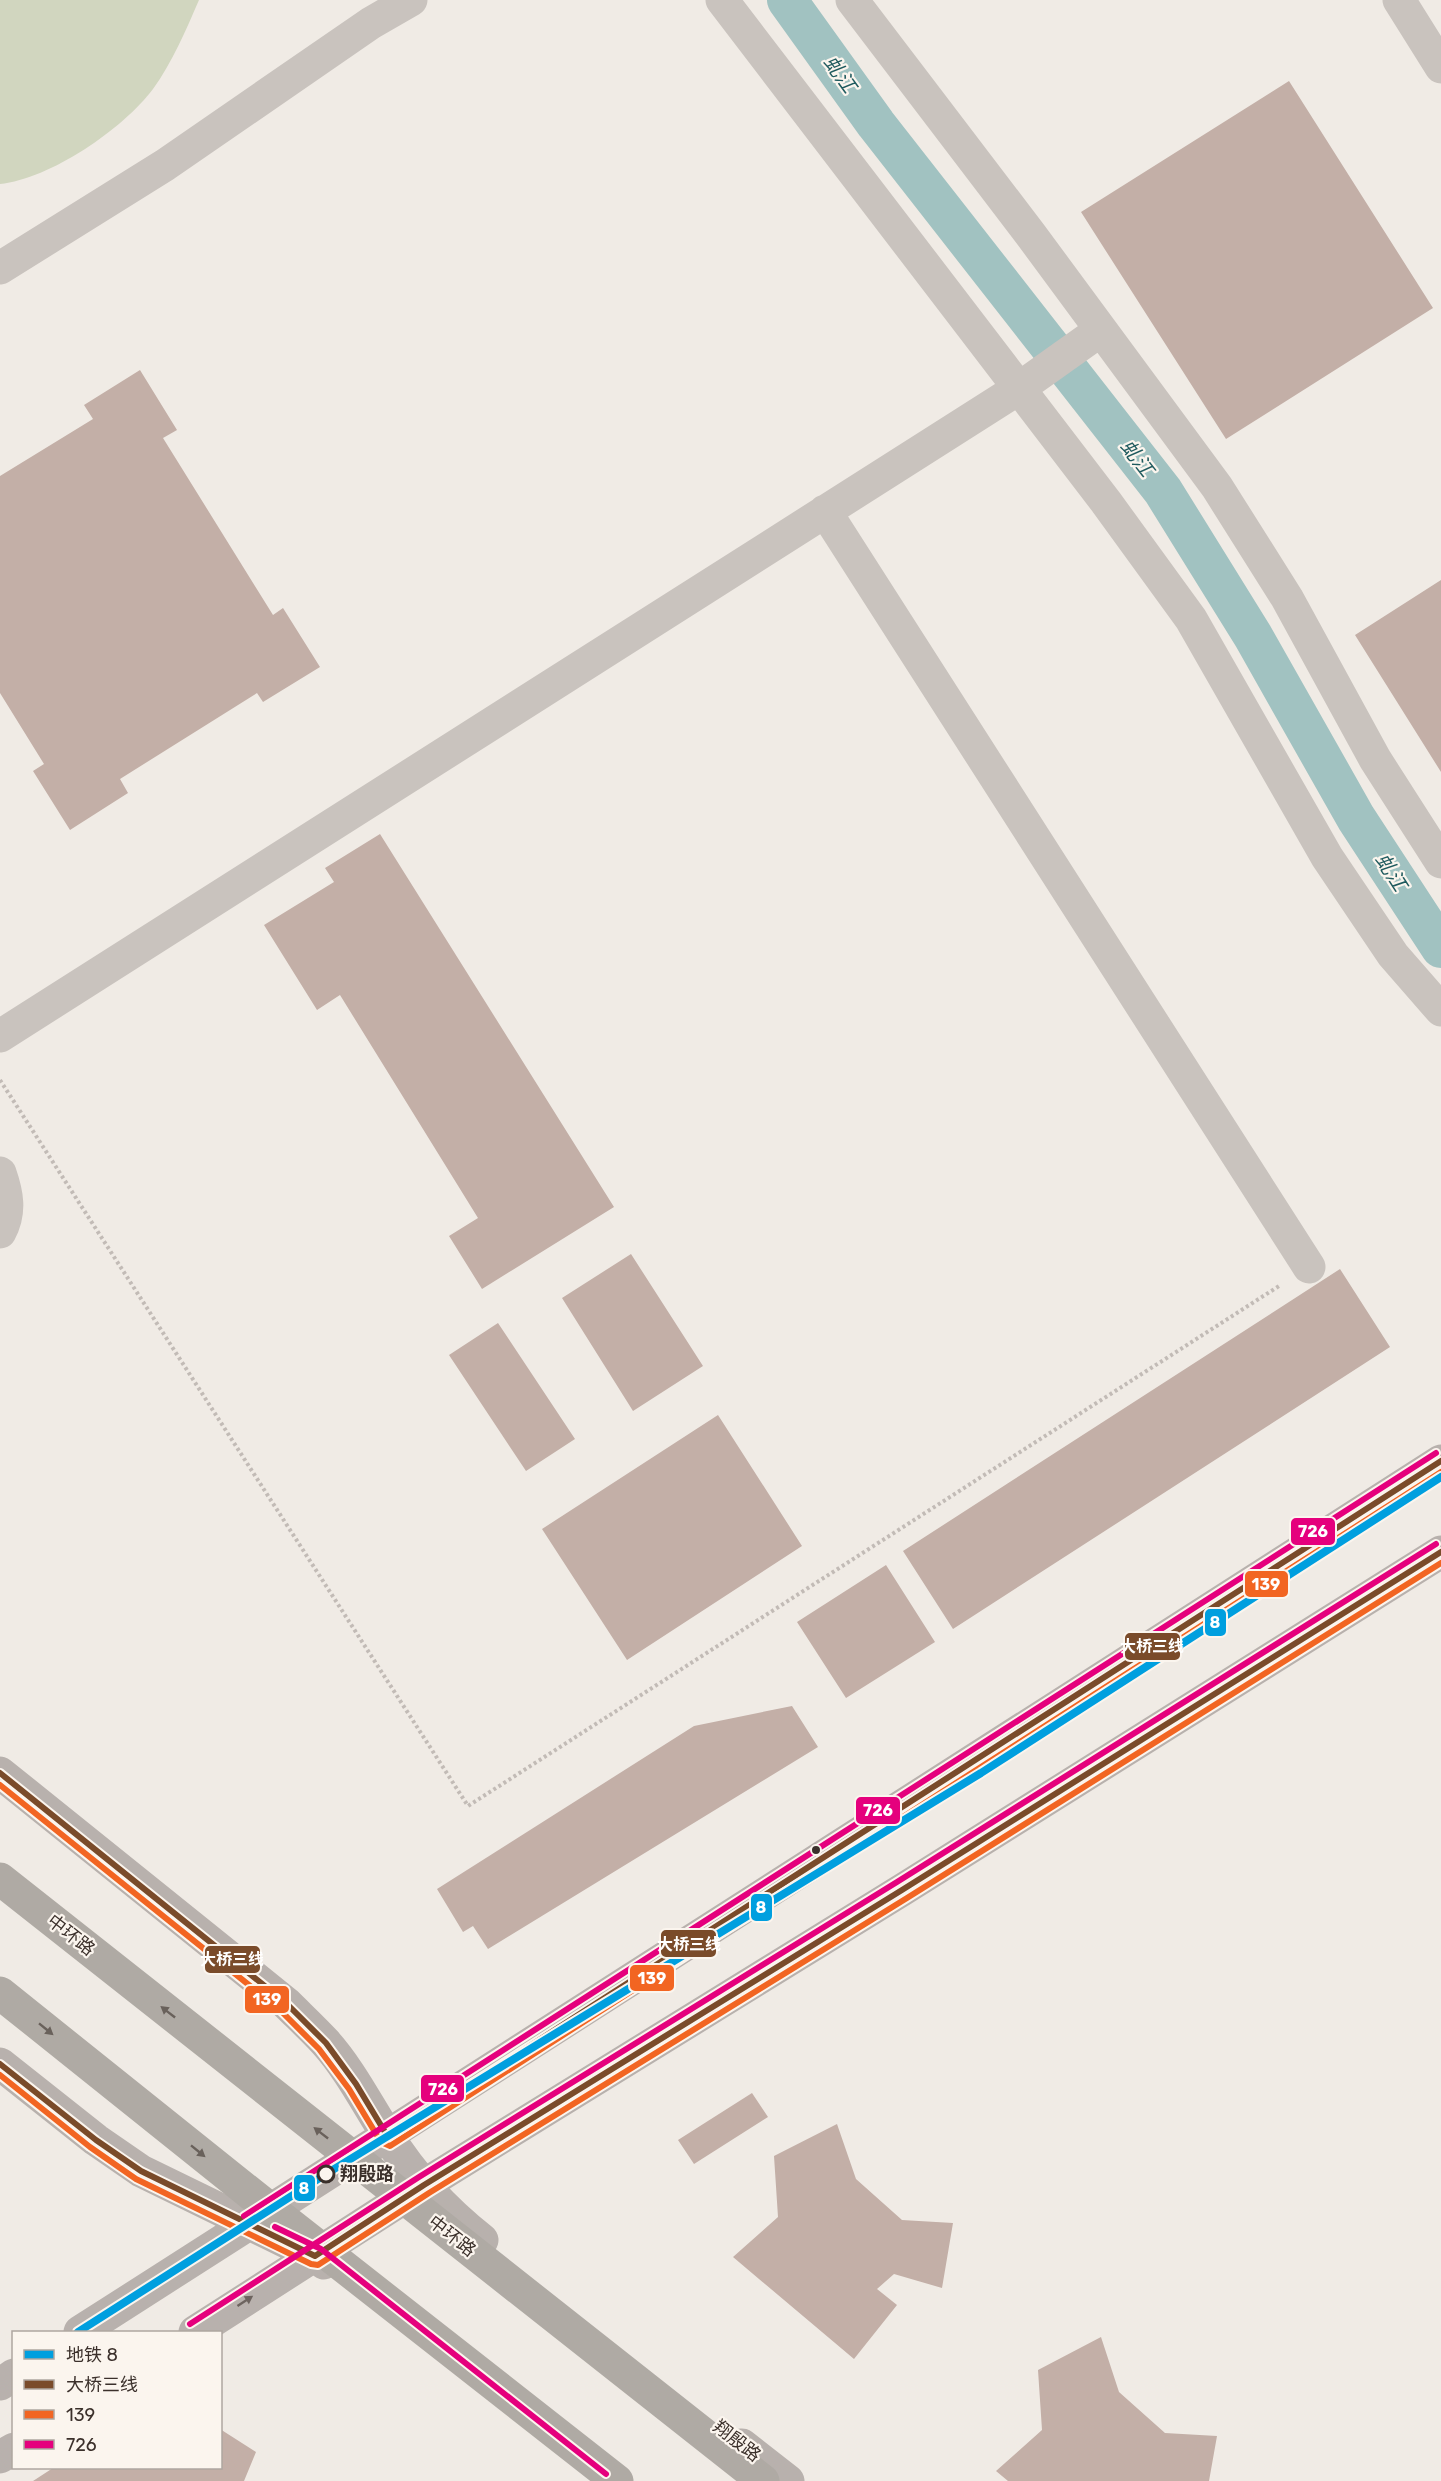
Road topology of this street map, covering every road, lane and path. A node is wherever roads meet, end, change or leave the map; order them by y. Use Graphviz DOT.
graph roads {
  1 [pos="411,0"];
  2 [pos="722,0"];
  3 [pos="852,0"];
  4 [pos="1399,0"];
  5 [pos="364,11"];
  6 [pos="1441,67"];
  7 [pos="0,268"];
  8 [pos="1089,337"];
  9 [pos="1028,381"];
  10 [pos="825,511"];
  11 [pos="1441,862"];
  12 [pos="1441,1010"];
  13 [pos="0,1036"];
  14 [pos="0,1080"];
  15 [pos="0,1173"];
  16 [pos="0,1232"];
  17 [pos="1309,1267"];
  18 [pos="1441,1461"];
  19 [pos="1441,1552"];
  20 [pos="0,1773"];
  21 [pos="0,1879"];
  22 [pos="0,1993"];
  23 [pos="0,2064"];
  24 [pos="388,2137"];
  25 [pos="424,2185"];
  26 [pos="249,2224"];
  27 [pos="315,2256"];
  28 [pos="82,2331"];
  29 [pos="197,2331"];
  30 [pos="600,2481"];
  31 [pos="616,2481"];
  32 [pos="763,2481"];
  33 [pos="788,2481"];
  1 -- 5 [label="lane"];
  2 -- 9 [label="lane"];
  3 -- 8 [label="lane"];
  4 -- 6 [label="lane"];
  5 -- 7 [label="lane"];
  8 -- 9 [label="lane"];
  8 -- 11 [label="lane"];
  9 -- 10 [label="lane"];
  9 -- 12 [label="lane"];
  10 -- 13 [label="lane"];
  10 -- 17 [label="lane"];
  14 -- 17 [label="path"];
  15 -- 16 [label="lane"];
  18 -- 24 [label="main road"];
  19 -- 25 [label="main road"];
  20 -- 24 [label="main road, 翔殷路"];
  32 -- 21 [label="highway, 中环路, one-way, bridge"];
  22 -- 31 [label="highway, one-way, bridge"];
  23 -- 26 [label="main road"];
  24 -- 25 [label="main road, 翔殷路"];
  24 -- 26 [label="main road"];
  25 -- 27 [label="main road"];
  25 -- 33 [label="main road, 翔殷路"];
  26 -- 27 [label="main road"];
  26 -- 28 [label="main road"];
  29 -- 27 [label="main road, one-way"];
  27 -- 30 [label="main road"];
}
